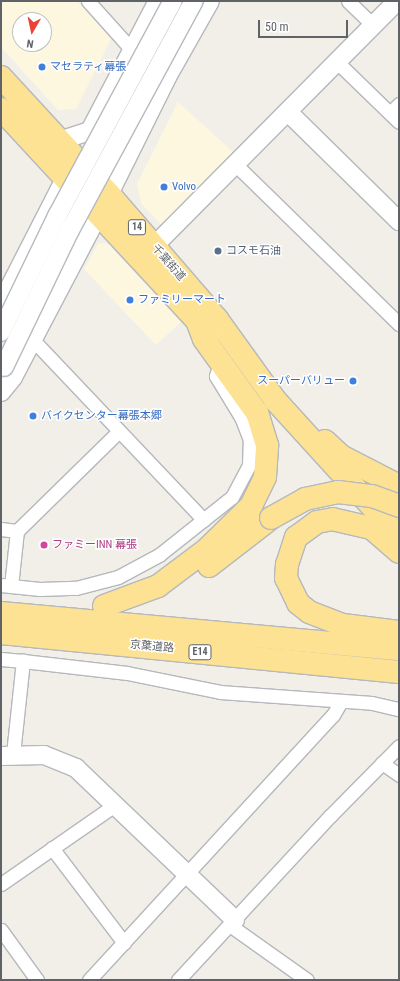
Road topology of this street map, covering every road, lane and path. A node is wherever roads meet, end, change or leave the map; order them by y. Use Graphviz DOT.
graph roads {
  1 [pos="88,1"];
  2 [pos="158,1"];
  3 [pos="173,1"];
  4 [pos="194,1"];
  5 [pos="210,1"];
  6 [pos="348,1"];
  7 [pos="396,1"];
  8 [pos="373,25"];
  9 [pos="132,50"];
  10 [pos="337,62"];
  11 [pos="1,77"];
  12 [pos="1,110"];
  13 [pos="288,112"];
  14 [pos="396,113"];
  15 [pos="59,141"];
  16 [pos="236,165"];
  17 [pos="93,176"];
  18 [pos="65,179"];
  19 [pos="110,194"];
  20 [pos="98,215"];
  21 [pos="399,221"];
  22 [pos="154,246"];
  23 [pos="1,304"];
  24 [pos="198,323"];
  25 [pos="399,324"];
  26 [pos="1,332"];
  27 [pos="33,340"];
  28 [pos="221,360"];
  29 [pos="2,370"];
  30 [pos="263,385"];
  31 [pos="1,392"];
  32 [pos="292,420"];
  33 [pos="119,431"];
  34 [pos="399,486"];
  35 [pos="399,506"];
  36 [pos="204,520"];
  37 [pos="1,529"];
  38 [pos="17,531"];
  39 [pos="399,536"];
  40 [pos="399,552"];
  41 [pos="6,586"];
  42 [pos="1,605"];
  43 [pos="104,606"];
  44 [pos="1,613"];
  45 [pos="399,632"];
  46 [pos="1,633"];
  47 [pos="399,649"];
  48 [pos="196,652"];
  49 [pos="1,659"];
  50 [pos="23,661"];
  51 [pos="399,672"];
  52 [pos="399,687"];
  53 [pos="341,701"];
  54 [pos="399,709"];
  55 [pos="399,746"];
  56 [pos="7,755"];
  57 [pos="382,763"];
  58 [pos="399,775"];
  59 [pos="116,804"];
  60 [pos="52,848"];
  61 [pos="186,875"];
  62 [pos="1,884"];
  63 [pos="233,923"];
  64 [pos="1,930"];
  65 [pos="124,943"];
  66 [pos="37,980"];
  67 [pos="89,980"];
  68 [pos="178,980"];
  69 [pos="307,980"];
  1 -- 9 [label="street"];
  2 -- 9 [label="street"];
  3 -- 26 [label="street, bridge"];
  4 -- 29 [label="street, bridge"];
  5 -- 19 [label="street"];
  6 -- 8 [label="street"];
  7 -- 8 [label="street"];
  8 -- 10 [label="street"];
  9 -- 15 [label="street"];
  10 -- 13 [label="street"];
  10 -- 14 [label="street"];
  11 -- 15 [label="highway, 千葉街道 / 14"];
  12 -- 18 [label="highway, 千葉街道 / 14"];
  13 -- 16 [label="street"];
  13 -- 21 [label="street"];
  15 -- 17 [label="highway, 千葉街道 / 14"];
  16 -- 22 [label="street"];
  16 -- 25 [label="street"];
  17 -- 19 [label="highway, 千葉街道 / 14"];
  17 -- 20 [label="street"];
  18 -- 20 [label="highway, 千葉街道 / 14"];
  18 -- 23 [label="street"];
  19 -- 22 [label="highway, 千葉街道 / 14"];
  20 -- 24 [label="highway, 千葉街道 / 14"];
  20 -- 27 [label="street"];
  22 -- 30 [label="highway, 千葉街道 / 14"];
  24 -- 28 [label="highway"];
  24 -- 30 [label="highway, 千葉街道 / 14"];
  27 -- 31 [label="street"];
  27 -- 33 [label="street"];
  28 -- 36 [label="street"];
  28 -- 43 [label="highway"];
  30 -- 32 [label="highway, 千葉街道 / 14"];
  32 -- 34 [label="highway"];
  32 -- 39 [label="highway, 千葉街道 / 14"];
  33 -- 36 [label="street"];
  33 -- 38 [label="street"];
  35 -- 43 [label="highway, bridge"];
  36 -- 41 [label="street"];
  37 -- 38 [label="street"];
  38 -- 41 [label="street"];
  40 -- 45 [label="highway"];
  42 -- 43 [label="highway"];
  44 -- 47 [label="highway, 京葉道路 / E14"];
  46 -- 48 [label="highway, 京葉道路 / E14"];
  48 -- 51 [label="highway, 京葉道路 / E14"];
  48 -- 52 [label="highway"];
  49 -- 50 [label="street"];
  50 -- 53 [label="street"];
  50 -- 56 [label="street"];
  53 -- 54 [label="street"];
  53 -- 61 [label="street"];
  55 -- 57 [label="street"];
  56 -- 59 [label="street"];
  57 -- 58 [label="street"];
  57 -- 63 [label="street"];
  59 -- 60 [label="street"];
  59 -- 61 [label="street"];
  60 -- 62 [label="street"];
  60 -- 65 [label="street"];
  61 -- 63 [label="street"];
  61 -- 65 [label="street"];
  63 -- 68 [label="street"];
  63 -- 69 [label="street"];
  64 -- 66 [label="street"];
  65 -- 67 [label="street"];
}
